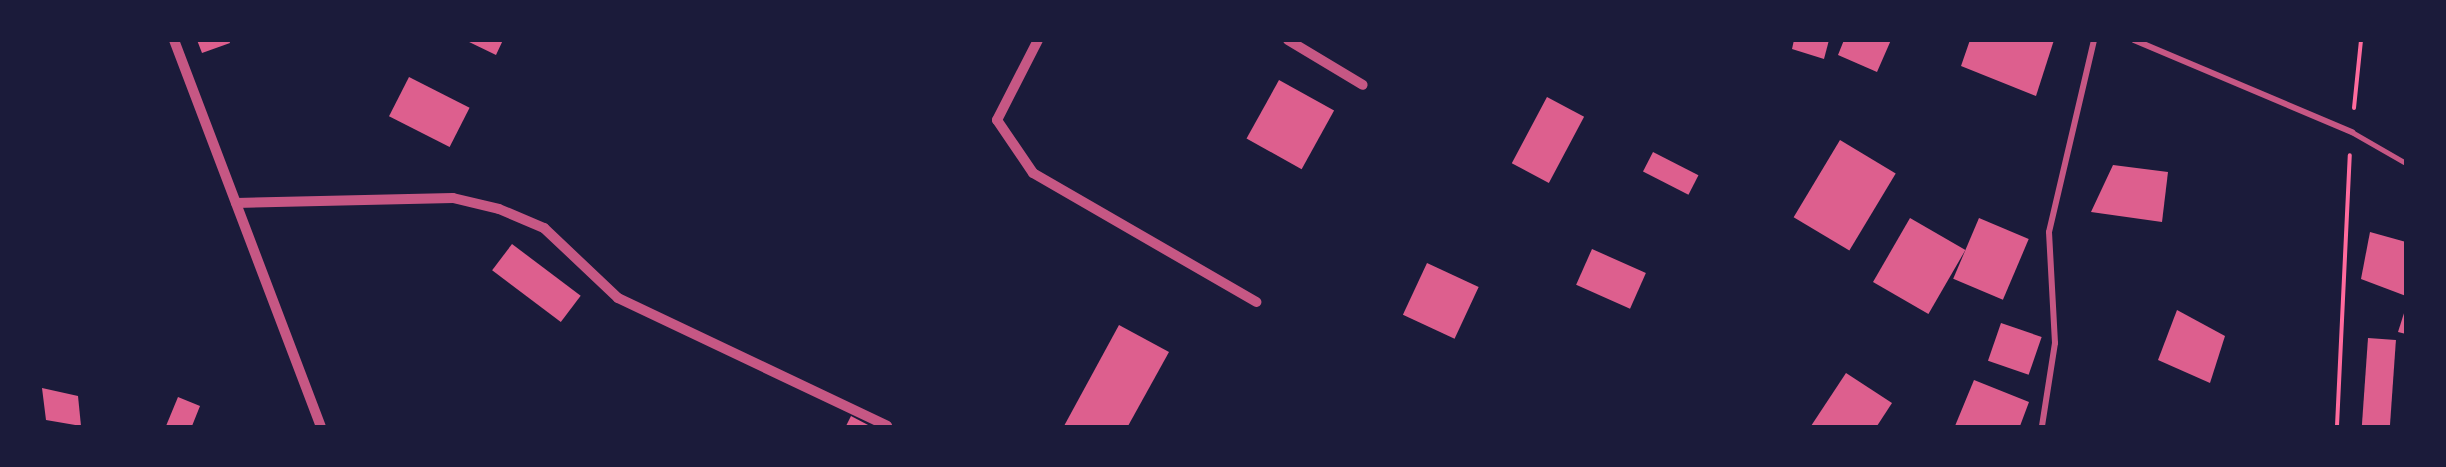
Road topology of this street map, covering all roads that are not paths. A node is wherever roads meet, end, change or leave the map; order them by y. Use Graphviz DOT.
graph roads {
  1 [pos="174,40"];
  2 [pos="1038,40"];
  3 [pos="1288,40"];
  4 [pos="2094,40"];
  5 [pos="2134,40"];
  6 [pos="1363,85"];
  7 [pos="2352,132"];
  8 [pos="2406,163"];
  9 [pos="236,203"];
  10 [pos="1256,302"];
  11 [pos="321,426"];
  12 [pos="886,426"];
  13 [pos="2042,426"];
  1 -- 9 [label="street"];
  2 -- 10 [label="street"];
  3 -- 6 [label="street"];
  4 -- 13 [label="street"];
  5 -- 7 [label="street"];
  7 -- 8 [label="lane"];
  9 -- 11 [label="street"];
  9 -- 12 [label="street"];
}
